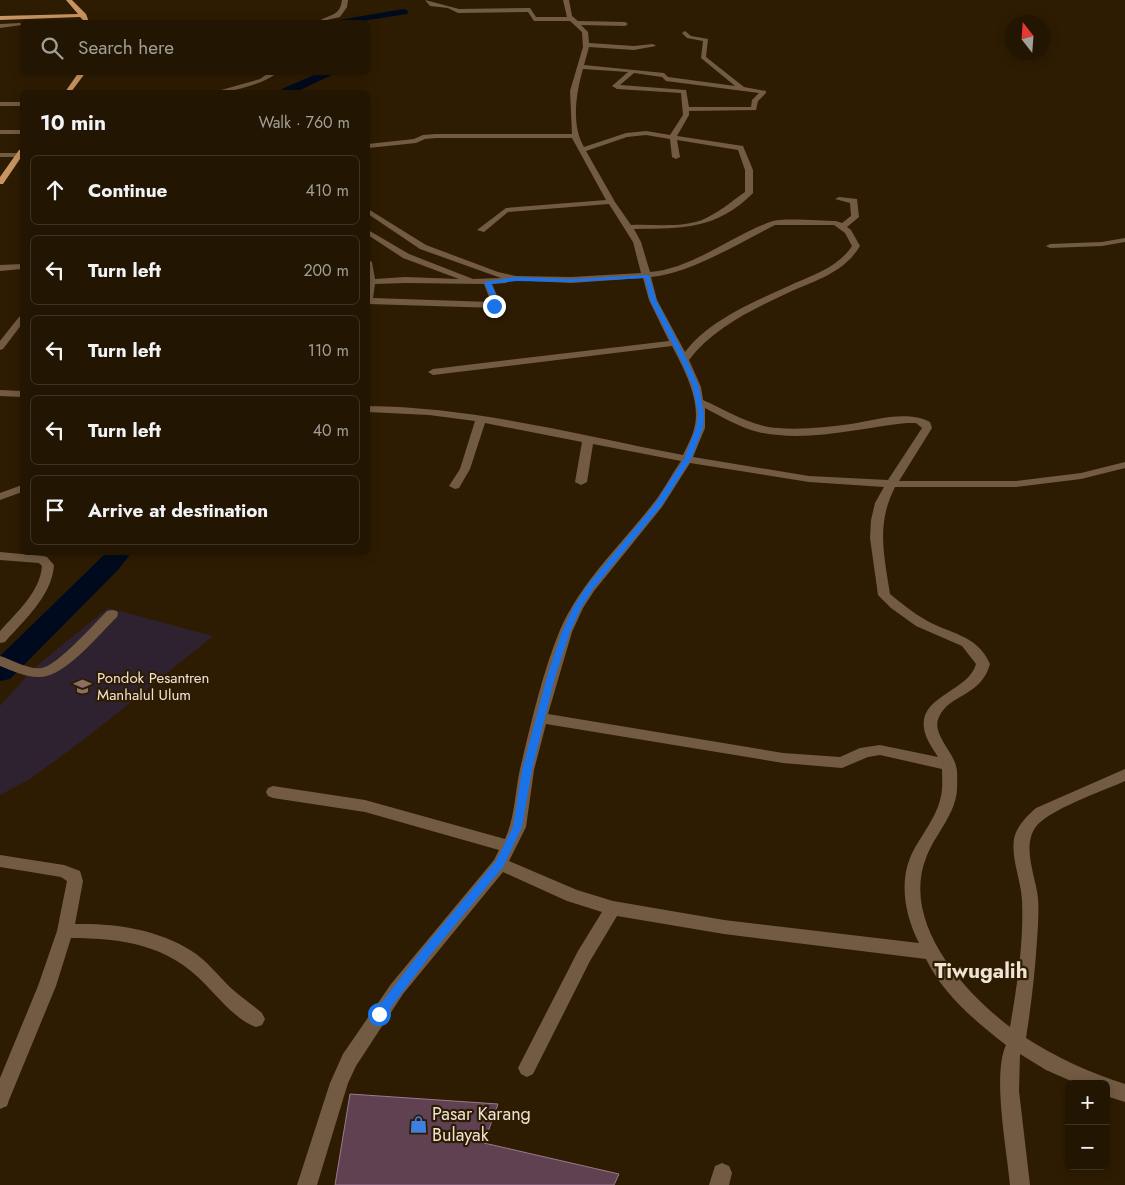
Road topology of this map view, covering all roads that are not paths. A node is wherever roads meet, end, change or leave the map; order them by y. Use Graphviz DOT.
graph roads {
  1 [pos="69,0"];
  2 [pos="345,0"];
  3 [pos="428,0"];
  4 [pos="566,0"];
  5 [pos="84,15"];
  6 [pos="0,18"];
  7 [pos="87,20"];
  8 [pos="326,20"];
  9 [pos="573,21"];
  10 [pos="626,24"];
  11 [pos="20,25"];
  12 [pos="0,26"];
  13 [pos="685,33"];
  14 [pos="586,45"];
  15 [pos="653,46"];
  16 [pos="581,67"];
  17 [pos="633,70"];
  18 [pos="80,75"];
  19 [pos="271,75"];
  20 [pos="69,90"];
  21 [pos="224,90"];
  22 [pos="743,90"];
  23 [pos="0,104"];
  24 [pos="20,104"];
  25 [pos="685,109"];
  26 [pos="0,132"];
  27 [pos="20,132"];
  28 [pos="576,136"];
  29 [pos="673,136"];
  30 [pos="370,146"];
  31 [pos="582,150"];
  32 [pos="20,154"];
  33 [pos="0,155"];
  34 [pos="20,155"];
  35 [pos="676,157"];
  36 [pos="0,182"];
  37 [pos="839,199"];
  38 [pos="611,202"];
  39 [pos="370,212"];
  40 [pos="629,227"];
  41 [pos="842,227"];
  42 [pos="481,230"];
  43 [pos="370,233"];
  44 [pos="1125,240"];
  45 [pos="1050,246"];
  46 [pos="20,267"];
  47 [pos="0,268"];
  48 [pos="370,275"];
  49 [pos="648,276"];
  50 [pos="516,279"];
  51 [pos="371,282"];
  52 [pos="476,282"];
  53 [pos="487,282"];
  54 [pos="370,292"];
  55 [pos="433,293"];
  56 [pos="370,302"];
  57 [pos="20,322"];
  58 [pos="674,342"];
  59 [pos="0,347"];
  60 [pos="684,360"];
  61 [pos="433,372"];
  62 [pos="0,394"];
  63 [pos="20,394"];
  64 [pos="700,402"];
  65 [pos="370,409"];
  66 [pos="481,419"];
  67 [pos="588,440"];
  68 [pos="688,459"];
  69 [pos="1125,465"];
  70 [pos="581,482"];
  71 [pos="891,484"];
  72 [pos="455,486"];
  73 [pos="20,489"];
  74 [pos="0,497"];
  75 [pos="0,556"];
  76 [pos="112,614"];
  77 [pos="0,639"];
  78 [pos="2,662"];
  79 [pos="540,718"];
  80 [pos="949,765"];
  81 [pos="1125,775"];
  82 [pos="273,792"];
  83 [pos="509,846"];
  84 [pos="0,861"];
  85 [pos="500,864"];
  86 [pos="613,908"];
  87 [pos="65,931"];
  88 [pos="930,952"];
  89 [pos="256,1019"];
  90 [pos="1017,1041"];
  91 [pos="526,1068"];
  92 [pos="1091,1080"];
  93 [pos="1110,1087"];
  94 [pos="1125,1093"];
  95 [pos="0,1100"];
  96 [pos="307,1185"];
  97 [pos="1020,1185"];
  1 -- 5 [label="main road"];
  2 -- 8 [label="street"];
  3 -- 9 [label="street"];
  4 -- 9 [label="street"];
  5 -- 6 [label="main road"];
  5 -- 7 [label="main road"];
  9 -- 10 [label="street"];
  9 -- 14 [label="street"];
  11 -- 12 [label="street"];
  13 -- 22 [label="street"];
  14 -- 15 [label="street"];
  14 -- 16 [label="street"];
  16 -- 17 [label="street"];
  16 -- 28 [label="street"];
  17 -- 22 [label="street"];
  17 -- 25 [label="street"];
  18 -- 20 [label="main road"];
  19 -- 21 [label="street"];
  22 -- 25 [label="street"];
  23 -- 24 [label="street"];
  25 -- 29 [label="street"];
  26 -- 27 [label="street"];
  28 -- 30 [label="street"];
  28 -- 31 [label="street"];
  29 -- 31 [label="street"];
  29 -- 35 [label="street"];
  29 -- 40 [label="street"];
  31 -- 38 [label="street"];
  32 -- 33 [label="street"];
  34 -- 36 [label="main road"];
  37 -- 41 [label="street"];
  38 -- 40 [label="street"];
  38 -- 42 [label="street"];
  39 -- 50 [label="street"];
  40 -- 49 [label="street"];
  41 -- 49 [label="street"];
  41 -- 60 [label="street"];
  43 -- 52 [label="street"];
  44 -- 45 [label="street"];
  46 -- 47 [label="street"];
  48 -- 51 [label="street"];
  49 -- 50 [label="street"];
  49 -- 58 [label="street"];
  50 -- 53 [label="street"];
  51 -- 54 [label="street"];
  51 -- 55 [label="street"];
  52 -- 53 [label="street"];
  52 -- 55 [label="street"];
  53 -- 55 [label="street"];
  55 -- 56 [label="street"];
  57 -- 59 [label="street"];
  58 -- 60 [label="street"];
  58 -- 61 [label="street"];
  60 -- 64 [label="street"];
  62 -- 63 [label="street"];
  64 -- 68 [label="street"];
  64 -- 71 [label="street"];
  65 -- 66 [label="street"];
  66 -- 67 [label="street"];
  66 -- 72 [label="street"];
  67 -- 68 [label="street"];
  67 -- 70 [label="street"];
  68 -- 71 [label="street"];
  68 -- 79 [label="street"];
  69 -- 71 [label="street"];
  71 -- 80 [label="street"];
  73 -- 74 [label="street"];
  75 -- 77 [label="street"];
  76 -- 78 [label="street"];
  79 -- 80 [label="street"];
  79 -- 83 [label="street"];
  80 -- 88 [label="street"];
  81 -- 90 [label="street"];
  82 -- 83 [label="street"];
  83 -- 85 [label="street"];
  84 -- 87 [label="street"];
  85 -- 86 [label="street"];
  85 -- 96 [label="street"];
  86 -- 88 [label="street"];
  86 -- 91 [label="street"];
  87 -- 89 [label="street"];
  87 -- 95 [label="street"];
  88 -- 90 [label="street"];
  90 -- 92 [label="street"];
  90 -- 97 [label="street"];
  93 -- 94 [label="street"];
}
